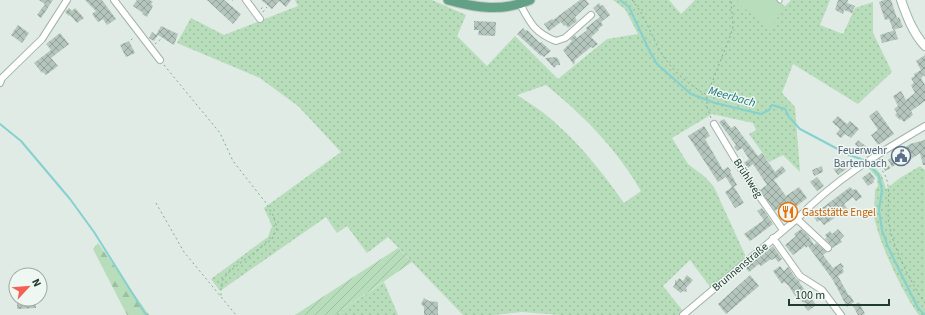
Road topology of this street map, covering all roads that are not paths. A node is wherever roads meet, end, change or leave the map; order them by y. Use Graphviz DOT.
graph roads {
  1 [pos="67,0"];
  2 [pos="114,0"];
  3 [pos="246,0"];
  4 [pos="448,0"];
  5 [pos="530,0"];
  6 [pos="901,0"];
  7 [pos="475,3"];
  8 [pos="520,4"];
  9 [pos="591,15"];
  10 [pos="260,19"];
  11 [pos="925,46"];
  12 [pos="160,60"];
  13 [pos="0,82"];
  14 [pos="714,124"];
  15 [pos="925,126"];
  16 [pos="797,219"];
  17 [pos="783,230"];
  18 [pos="773,238"];
  19 [pos="828,248"];
  20 [pos="683,315"];
  21 [pos="841,315"];
  1 -- 13 [label="street"];
  2 -- 12 [label="street"];
  3 -- 10 [label="street"];
  4 -- 7 [label="main road"];
  5 -- 8 [label="main road"];
  6 -- 11 [label="street"];
  7 -- 8 [label="main road"];
  8 -- 9 [label="street"];
  14 -- 17 [label="street, Brühlweg"];
  15 -- 16 [label="street, Brunnenstraße"];
  16 -- 17 [label="street, Brunnenstraße"];
  16 -- 19 [label="street"];
  17 -- 18 [label="street, Brunnenstraße"];
  18 -- 20 [label="street, Brunnenstraße"];
  18 -- 21 [label="street"];
}
